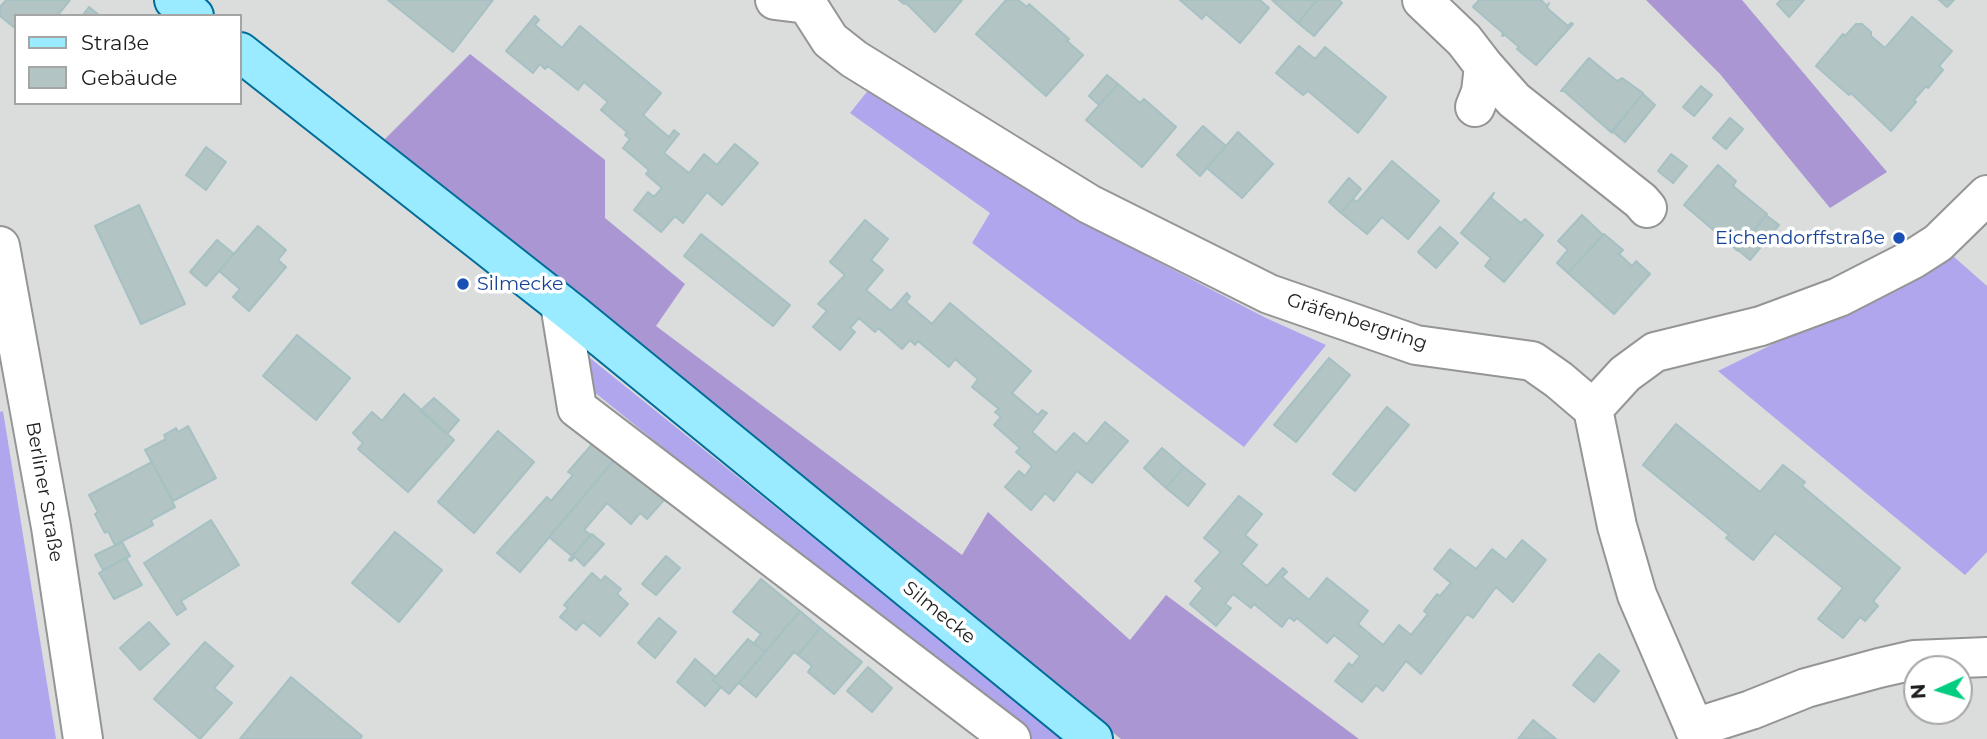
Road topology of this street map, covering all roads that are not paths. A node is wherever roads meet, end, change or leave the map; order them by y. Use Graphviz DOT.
graph roads {
  1 [pos="174,0"];
  2 [pos="1422,0"];
  3 [pos="797,1"];
  4 [pos="192,14"];
  5 [pos="242,54"];
  6 [pos="1483,66"];
  7 [pos="1475,107"];
  8 [pos="1987,195"];
  9 [pos="1647,208"];
  10 [pos="0,246"];
  11 [pos="560,304"];
  12 [pos="1593,409"];
  13 [pos="1987,657"];
  14 [pos="1697,734"];
  15 [pos="1090,738"];
  16 [pos="83,739"];
  17 [pos="1011,739"];
  1 -- 4 [label="main road"];
  2 -- 6 [label="street"];
  3 -- 12 [label="street, Gräfenbergring"];
  5 -- 11 [label="main road, Silmecke"];
  6 -- 7 [label="street"];
  6 -- 9 [label="street"];
  8 -- 12 [label="street"];
  10 -- 16 [label="street, Berliner Straße"];
  11 -- 15 [label="main road, Silmecke"];
  11 -- 17 [label="street"];
  12 -- 14 [label="street"];
  13 -- 14 [label="street"];
}
